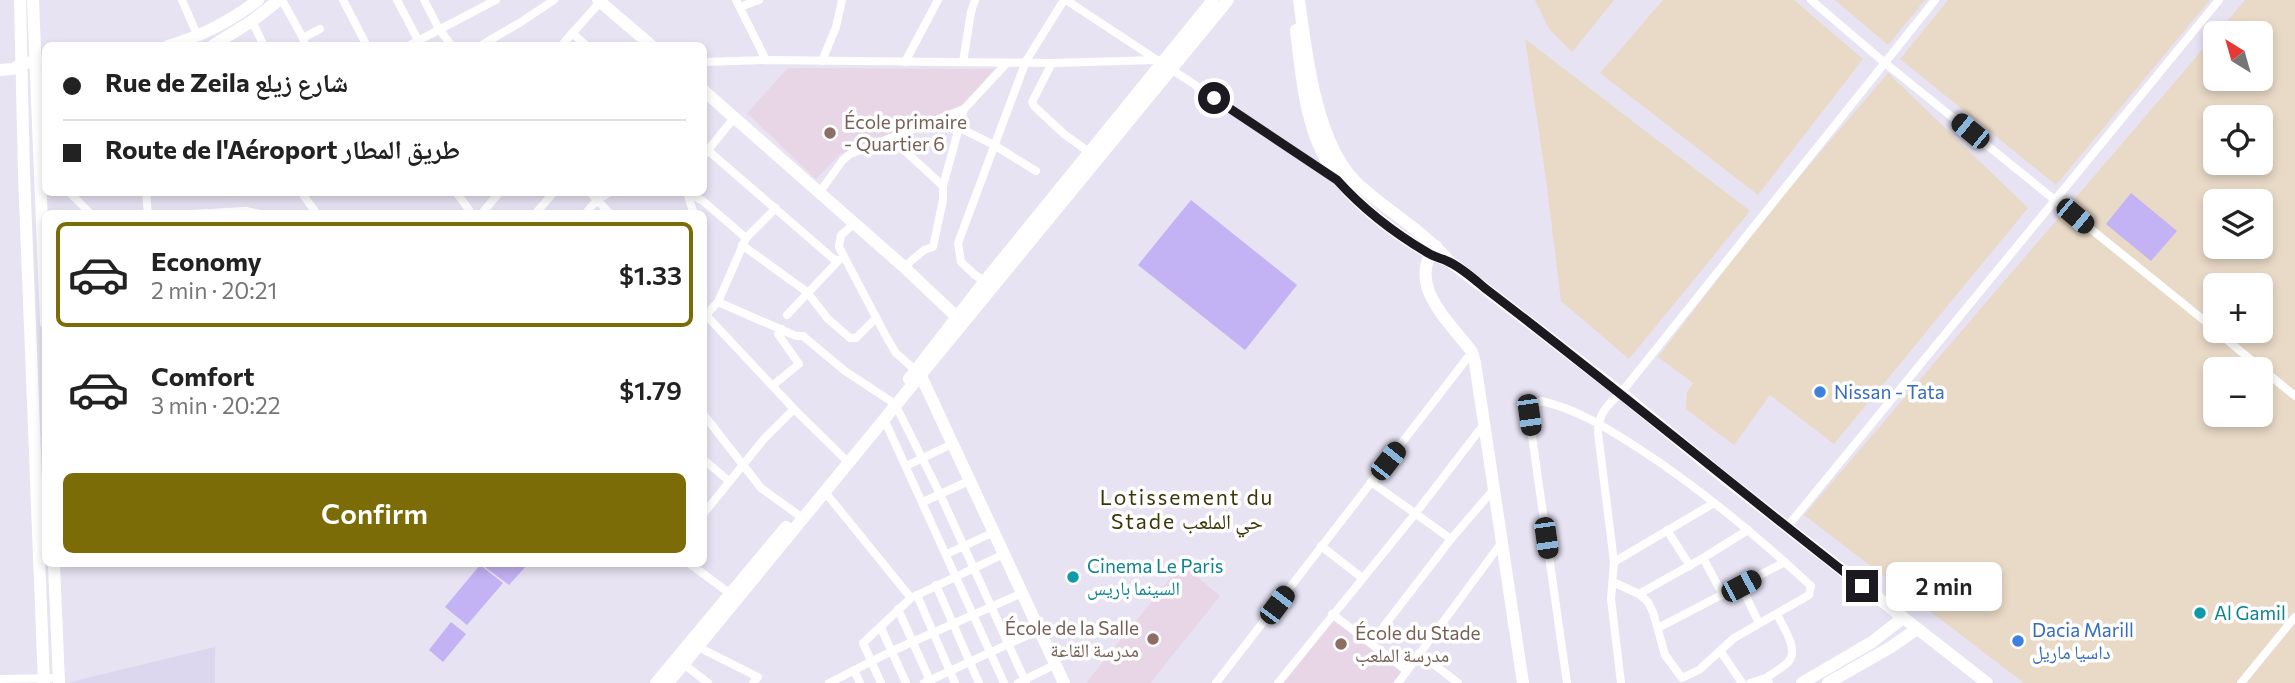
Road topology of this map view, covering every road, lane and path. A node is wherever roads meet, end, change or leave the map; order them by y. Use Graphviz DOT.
graph roads {
  1 [pos="20,0"];
  2 [pos="33,0"];
  3 [pos="182,0"];
  4 [pos="280,0"];
  5 [pos="343,0"];
  6 [pos="397,0"];
  7 [pos="554,0"];
  8 [pos="759,0"];
  9 [pos="842,0"];
  10 [pos="938,0"];
  11 [pos="975,0"];
  12 [pos="1065,0"];
  13 [pos="1213,0"];
  14 [pos="1228,0"];
  15 [pos="1292,0"];
  16 [pos="1299,0"];
  17 [pos="1811,0"];
  18 [pos="1935,0"];
  19 [pos="2220,0"];
  20 [pos="425,1"];
  21 [pos="490,1"];
  22 [pos="599,1"];
  23 [pos="250,3"];
  24 [pos="738,4"];
  25 [pos="252,21"];
  26 [pos="320,29"];
  27 [pos="439,29"];
  28 [pos="572,33"];
  29 [pos="198,37"];
  30 [pos="418,40"];
  31 [pos="181,42"];
  32 [pos="218,42"];
  33 [pos="262,42"];
  34 [pos="304,42"];
  35 [pos="365,42"];
  36 [pos="415,42"];
  37 [pos="449,42"];
  38 [pos="487,42"];
  39 [pos="564,42"];
  40 [pos="582,42"];
  41 [pos="647,42"];
  42 [pos="766,60"];
  43 [pos="822,61"];
  44 [pos="1026,61"];
  45 [pos="707,62"];
  46 [pos="905,62"];
  47 [pos="963,62"];
  48 [pos="1007,63"];
  49 [pos="1052,63"];
  50 [pos="1885,63"];
  51 [pos="1163,64"];
  52 [pos="27,68"];
  53 [pos="707,94"];
  54 [pos="964,109"];
  55 [pos="734,118"];
  56 [pos="960,128"];
  57 [pos="891,138"];
  58 [pos="995,145"];
  59 [pos="707,149"];
  60 [pos="1089,152"];
  61 [pos="707,153"];
  62 [pos="42,167"];
  63 [pos="1036,171"];
  64 [pos="24,174"];
  65 [pos="42,174"];
  66 [pos="1078,174"];
  67 [pos="1353,179"];
  68 [pos="1337,180"];
  69 [pos="943,186"];
  70 [pos="819,193"];
  71 [pos="73,196"];
  72 [pos="497,196"];
  73 [pos="551,196"];
  74 [pos="594,196"];
  75 [pos="604,196"];
  76 [pos="693,196"];
  77 [pos="597,200"];
  78 [pos="2055,200"];
  79 [pos="776,208"];
  80 [pos="87,210"];
  81 [pos="484,210"];
  82 [pos="538,210"];
  83 [pos="588,210"];
  84 [pos="606,210"];
  85 [pos="854,224"];
  86 [pos="744,241"];
  87 [pos="1433,250"];
  88 [pos="840,259"];
  89 [pos="904,267"];
  90 [pos="989,284"];
  91 [pos="807,292"];
  92 [pos="718,302"];
  93 [pos="707,312"];
  94 [pos="787,315"];
  95 [pos="707,318"];
  96 [pos="876,318"];
  97 [pos="960,320"];
  98 [pos="2203,320"];
  99 [pos="782,329"];
  100 [pos="2231,343"];
  101 [pos="1472,352"];
  102 [pos="918,373"];
  103 [pos="772,386"];
  104 [pos="1621,393"];
  105 [pos="2295,396"];
  106 [pos="894,404"];
  107 [pos="794,409"];
  108 [pos="883,417"];
  109 [pos="707,419"];
  110 [pos="1485,423"];
  111 [pos="1598,423"];
  112 [pos="954,443"];
  113 [pos="923,458"];
  114 [pos="847,461"];
  115 [pos="707,463"];
  116 [pos="743,466"];
  117 [pos="906,466"];
  118 [pos="971,480"];
  119 [pos="729,481"];
  120 [pos="1371,482"];
  121 [pos="1494,489"];
  122 [pos="825,492"];
  123 [pos="940,494"];
  124 [pos="923,502"];
  125 [pos="1714,502"];
  126 [pos="707,507"];
  127 [pos="1415,514"];
  128 [pos="800,516"];
  129 [pos="1787,527"];
  130 [pos="1667,530"];
  131 [pos="1748,530"];
  132 [pos="994,532"];
  133 [pos="1451,539"];
  134 [pos="1502,542"];
  135 [pos="963,545"];
  136 [pos="1321,547"];
  137 [pos="947,554"];
  138 [pos="1004,554"];
  139 [pos="1703,558"];
  140 [pos="1614,562"];
  141 [pos="1785,562"];
  142 [pos="1690,566"];
  143 [pos="54,567"];
  144 [pos="694,567"];
  145 [pos="973,569"];
  146 [pos="956,576"];
  147 [pos="1362,577"];
  148 [pos="1613,582"];
  149 [pos="936,585"];
  150 [pos="1741,586"];
  151 [pos="1022,593"];
  152 [pos="1639,594"];
  153 [pos="1723,595"];
  154 [pos="734,596"];
  155 [pos="914,597"];
  156 [pos="990,607"];
  157 [pos="898,609"];
  158 [pos="1332,614"];
  159 [pos="1777,614"];
  160 [pos="974,615"];
  161 [pos="2295,617"];
  162 [pos="1903,618"];
  163 [pos="1759,623"];
  164 [pos="954,624"];
  165 [pos="881,628"];
  166 [pos="1658,628"];
  167 [pos="1917,629"];
  168 [pos="1039,630"];
  169 [pos="933,633"];
  170 [pos="913,642"];
  171 [pos="1371,643"];
  172 [pos="1008,645"];
  173 [pos="698,647"];
  174 [pos="892,651"];
  175 [pos="991,652"];
  176 [pos="1721,652"];
  177 [pos="1419,653"];
  178 [pos="680,661"];
  179 [pos="870,662"];
  180 [pos="970,662"];
  181 [pos="1056,664"];
  182 [pos="854,670"];
  183 [pos="950,671"];
  184 [pos="1407,671"];
  185 [pos="0,679"];
  186 [pos="59,680"];
  187 [pos="1519,680"];
  188 [pos="1680,680"];
  189 [pos="1768,680"];
  190 [pos="44,681"];
  191 [pos="928,682"];
  192 [pos="1023,682"];
  193 [pos="656,683"];
  194 [pos="668,683"];
  195 [pos="708,683"];
  196 [pos="753,683"];
  197 [pos="830,683"];
  198 [pos="860,683"];
  199 [pos="881,683"];
  200 [pos="906,683"];
  201 [pos="955,683"];
  202 [pos="979,683"];
  203 [pos="1004,683"];
  204 [pos="1064,683"];
  205 [pos="1217,683"];
  206 [pos="1278,683"];
  207 [pos="1398,683"];
  208 [pos="1458,683"];
  209 [pos="1567,683"];
  210 [pos="1622,683"];
  211 [pos="1742,683"];
  212 [pos="1750,683"];
  213 [pos="1802,683"];
  214 [pos="1828,683"];
  215 [pos="1987,683"];
  216 [pos="2241,683"];
  1 -- 52 [label="main road"];
  2 -- 52 [label="main road"];
  3 -- 29 [label="street"];
  4 -- 25 [label="main road"];
  4 -- 34 [label="street"];
  5 -- 35 [label="street"];
  6 -- 30 [label="street"];
  7 -- 38 [label="street"];
  8 -- 24 [label="street"];
  9 -- 43 [label="street"];
  10 -- 46 [label="street"];
  11 -- 47 [label="street"];
  12 -- 44 [label="street"];
  12 -- 51 [label="street"];
  13 -- 51 [label="main road"];
  14 -- 51 [label="main road"];
  15 -- 68 [label="main road"];
  16 -- 67 [label="main road"];
  17 -- 50 [label="street"];
  18 -- 50 [label="street"];
  19 -- 78 [label="street"];
  20 -- 27 [label="street"];
  21 -- 27 [label="street"];
  22 -- 28 [label="street"];
  22 -- 41 [label="main road"];
  23 -- 29 [label="main road"];
  24 -- 42 [label="street"];
  25 -- 32 [label="main road"];
  25 -- 33 [label="street"];
  26 -- 34 [label="street"];
  27 -- 30 [label="street"];
  27 -- 37 [label="street"];
  28 -- 39 [label="street"];
  28 -- 40 [label="street"];
  29 -- 31 [label="main road"];
  30 -- 36 [label="street"];
  42 -- 43 [label="street"];
  42 -- 45 [label="street"];
  43 -- 46 [label="street"];
  44 -- 48 [label="street"];
  44 -- 49 [label="street"];
  44 -- 58 [label="street"];
  46 -- 47 [label="street"];
  47 -- 48 [label="street"];
  48 -- 54 [label="street"];
  49 -- 51 [label="street"];
  49 -- 60 [label="street"];
  50 -- 78 [label="street"];
  50 -- 104 [label="street"];
  51 -- 60 [label="main road"];
  51 -- 66 [label="main road"];
  51 -- 68 [label="street"];
  52 -- 62 [label="main road"];
  52 -- 64 [label="main road"];
  53 -- 55 [label="main road"];
  54 -- 56 [label="street"];
  54 -- 57 [label="street"];
  55 -- 59 [label="street"];
  55 -- 70 [label="main road"];
  56 -- 58 [label="street"];
  56 -- 69 [label="street"];
  57 -- 69 [label="street"];
  57 -- 70 [label="street"];
  58 -- 63 [label="street"];
  58 -- 90 [label="street"];
  60 -- 66 [label="main road"];
  61 -- 79 [label="street"];
  64 -- 65 [label="street"];
  64 -- 190 [label="main road"];
  66 -- 90 [label="main road"];
  67 -- 68 [label="street"];
  67 -- 87 [label="main road"];
  68 -- 87 [label="main road"];
  69 -- 89 [label="street"];
  70 -- 85 [label="main road"];
  71 -- 80 [label="street"];
  72 -- 81 [label="street"];
  73 -- 82 [label="street"];
  74 -- 77 [label="street"];
  75 -- 77 [label="street"];
  76 -- 86 [label="street"];
  77 -- 83 [label="street"];
  77 -- 84 [label="street"];
  78 -- 98 [label="street"];
  78 -- 129 [label="street"];
  79 -- 86 [label="street"];
  79 -- 88 [label="street"];
  85 -- 88 [label="street"];
  85 -- 89 [label="main road"];
  86 -- 91 [label="street"];
  86 -- 92 [label="street"];
  87 -- 101 [label="main road"];
  87 -- 104 [label="main road"];
  88 -- 91 [label="street"];
  88 -- 96 [label="street"];
  89 -- 97 [label="main road"];
  90 -- 97 [label="main road"];
  91 -- 94 [label="street"];
  91 -- 96 [label="street"];
  92 -- 93 [label="street"];
  92 -- 99 [label="street"];
  95 -- 103 [label="street"];
  96 -- 102 [label="street"];
  97 -- 102 [label="main road"];
  99 -- 103 [label="street"];
  99 -- 106 [label="street"];
  100 -- 105 [label="street"];
  101 -- 110 [label="main road"];
  101 -- 120 [label="street"];
  102 -- 106 [label="main road"];
  102 -- 112 [label="main road"];
  103 -- 107 [label="street"];
  104 -- 111 [label="street"];
  104 -- 129 [label="main road"];
  106 -- 108 [label="main road"];
  106 -- 113 [label="street"];
  107 -- 114 [label="street"];
  107 -- 116 [label="street"];
  108 -- 114 [label="main road"];
  108 -- 117 [label="street"];
  109 -- 116 [label="street"];
  110 -- 121 [label="main road"];
  110 -- 127 [label="street"];
  111 -- 125 [label="street"];
  111 -- 140 [label="street"];
  111 -- 209 [label="street"];
  112 -- 113 [label="street"];
  112 -- 118 [label="main road"];
  113 -- 117 [label="street"];
  113 -- 123 [label="street"];
  114 -- 122 [label="main road"];
  114 -- 128 [label="main road"];
  115 -- 119 [label="street"];
  116 -- 119 [label="street"];
  116 -- 128 [label="street"];
  117 -- 124 [label="street"];
  118 -- 123 [label="street"];
  118 -- 132 [label="main road"];
  119 -- 126 [label="street"];
  120 -- 127 [label="street"];
  120 -- 136 [label="street"];
  121 -- 133 [label="street"];
  121 -- 134 [label="main road"];
  122 -- 128 [label="main road"];
  122 -- 155 [label="street"];
  123 -- 124 [label="street"];
  123 -- 135 [label="street"];
  124 -- 137 [label="street"];
  125 -- 130 [label="street"];
  125 -- 131 [label="street"];
  127 -- 133 [label="street"];
  127 -- 147 [label="street"];
  128 -- 154 [label="main road"];
  129 -- 162 [label="main road"];
  130 -- 140 [label="street"];
  130 -- 142 [label="street"];
  131 -- 139 [label="street"];
  131 -- 141 [label="street"];
  132 -- 135 [label="street"];
  132 -- 138 [label="main road"];
  133 -- 171 [label="street"];
  134 -- 177 [label="street"];
  134 -- 187 [label="main road"];
  135 -- 137 [label="street"];
  135 -- 145 [label="street"];
  136 -- 147 [label="street"];
  136 -- 205 [label="street"];
  137 -- 146 [label="street"];
  138 -- 145 [label="street"];
  138 -- 151 [label="main road"];
  139 -- 142 [label="street"];
  139 -- 153 [label="street"];
  140 -- 148 [label="street"];
  141 -- 150 [label="street"];
  141 -- 159 [label="street"];
  142 -- 152 [label="street"];
  143 -- 186 [label="main road"];
  144 -- 154 [label="street"];
  145 -- 146 [label="street"];
  145 -- 156 [label="street"];
  146 -- 149 [label="street"];
  146 -- 160 [label="street"];
  147 -- 158 [label="street"];
  148 -- 152 [label="street"];
  148 -- 210 [label="street"];
  149 -- 155 [label="street"];
  149 -- 164 [label="street"];
  150 -- 153 [label="street"];
  150 -- 163 [label="street"];
  151 -- 156 [label="street"];
  151 -- 168 [label="main road"];
  152 -- 166 [label="street"];
  153 -- 166 [label="street"];
  154 -- 173 [label="main road"];
  154 -- 178 [label="main road"];
  155 -- 157 [label="street"];
  155 -- 169 [label="street"];
  156 -- 160 [label="street"];
  156 -- 172 [label="street"];
  157 -- 165 [label="street"];
  157 -- 170 [label="street"];
  158 -- 171 [label="street"];
  158 -- 206 [label="street"];
  159 -- 163 [label="street"];
  159 -- 189 [label="street"];
  160 -- 164 [label="street"];
  160 -- 175 [label="street"];
  161 -- 216 [label="street"];
  162 -- 167 [label="main road"];
  162 -- 213 [label="main road"];
  163 -- 176 [label="street"];
  164 -- 169 [label="street"];
  164 -- 180 [label="street"];
  165 -- 174 [label="street"];
  165 -- 179 [label="street"];
  166 -- 188 [label="street"];
  167 -- 214 [label="main road"];
  167 -- 215 [label="main road"];
  168 -- 172 [label="street"];
  168 -- 181 [label="main road"];
  169 -- 170 [label="street"];
  169 -- 183 [label="street"];
  170 -- 174 [label="street"];
  170 -- 191 [label="street"];
  171 -- 184 [label="street"];
  172 -- 175 [label="street"];
  172 -- 192 [label="street"];
  173 -- 178 [label="main road"];
  173 -- 196 [label="street"];
  174 -- 179 [label="street"];
  174 -- 200 [label="street"];
  175 -- 180 [label="street"];
  175 -- 203 [label="street"];
  176 -- 188 [label="street"];
  176 -- 211 [label="street"];
  177 -- 184 [label="street"];
  177 -- 208 [label="street"];
  178 -- 193 [label="main road"];
  178 -- 194 [label="main road"];
  178 -- 195 [label="street"];
  179 -- 182 [label="street"];
  179 -- 199 [label="street"];
  180 -- 183 [label="street"];
  180 -- 202 [label="street"];
  181 -- 192 [label="street"];
  181 -- 204 [label="main road"];
  182 -- 197 [label="street"];
  182 -- 198 [label="street"];
  183 -- 191 [label="street"];
  183 -- 201 [label="street"];
  184 -- 207 [label="street"];
  185 -- 190 [label="street"];
  186 -- 190 [label="street"];
  189 -- 212 [label="street"];
}
